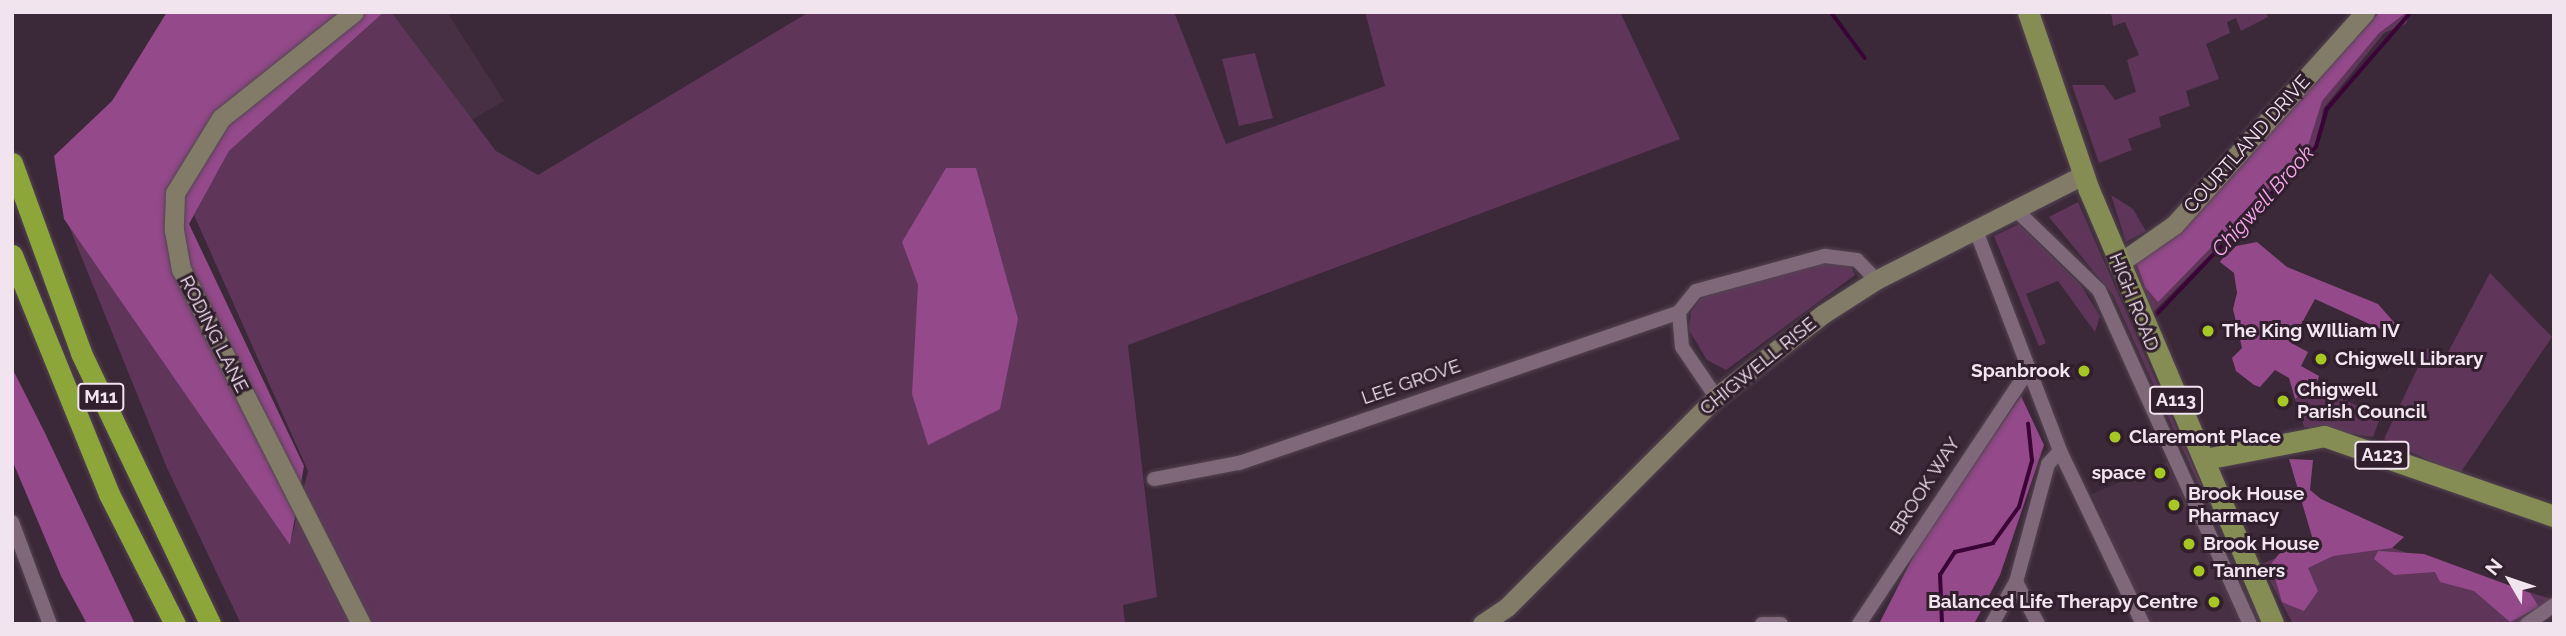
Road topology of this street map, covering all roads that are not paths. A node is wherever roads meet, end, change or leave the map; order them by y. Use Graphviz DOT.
graph roads {
  1 [pos="354,12"];
  2 [pos="2028,12"];
  3 [pos="2365,12"];
  4 [pos="12,163"];
  5 [pos="2083,175"];
  6 [pos="2014,208"];
  7 [pos="1975,228"];
  8 [pos="12,255"];
  9 [pos="2119,264"];
  10 [pos="1875,280"];
  11 [pos="1679,312"];
  12 [pos="2027,372"];
  13 [pos="1716,397"];
  14 [pos="2060,451"];
  15 [pos="2205,459"];
  16 [pos="1154,479"];
  17 [pos="2223,508"];
  18 [pos="2554,516"];
  19 [pos="2204,517"];
  20 [pos="12,522"];
  21 [pos="2017,582"];
  22 [pos="2554,605"];
  23 [pos="50,624"];
  24 [pos="176,624"];
  25 [pos="210,624"];
  26 [pos="361,624"];
  27 [pos="1482,624"];
  28 [pos="1762,624"];
  29 [pos="1781,624"];
  30 [pos="1860,624"];
  31 [pos="1992,624"];
  32 [pos="2038,624"];
  33 [pos="2143,624"];
  34 [pos="2250,624"];
  35 [pos="2273,624"];
  36 [pos="2527,624"];
  1 -- 26 [label="street, RODING LANE"];
  2 -- 5 [label="main road, HIGH ROAD / A113"];
  3 -- 9 [label="street, COURTLAND DRIVE"];
  4 -- 25 [label="highway, M11"];
  5 -- 6 [label="street, CHIGWELL RISE"];
  5 -- 9 [label="main road, HIGH ROAD / A113"];
  6 -- 7 [label="street, CHIGWELL RISE"];
  6 -- 19 [label="street"];
  7 -- 10 [label="street, CHIGWELL RISE"];
  7 -- 12 [label="street"];
  8 -- 24 [label="highway, M11"];
  9 -- 15 [label="main road, HIGH ROAD / A113"];
  10 -- 11 [label="street, LEE GROVE"];
  10 -- 13 [label="street, CHIGWELL RISE"];
  11 -- 13 [label="street"];
  11 -- 16 [label="street, LEE GROVE"];
  12 -- 14 [label="street"];
  12 -- 30 [label="street, BROOK WAY"];
  13 -- 27 [label="street, CHIGWELL RISE"];
  14 -- 21 [label="street"];
  14 -- 33 [label="street"];
  15 -- 17 [label="main road, HIGH ROAD / A113"];
  15 -- 18 [label="main road, A123"];
  17 -- 19 [label="street"];
  17 -- 35 [label="main road, HIGH ROAD / A113"];
  19 -- 34 [label="street"];
  20 -- 23 [label="street"];
  21 -- 31 [label="street"];
  21 -- 32 [label="street"];
  22 -- 36 [label="street"];
  28 -- 29 [label="street"];
}
